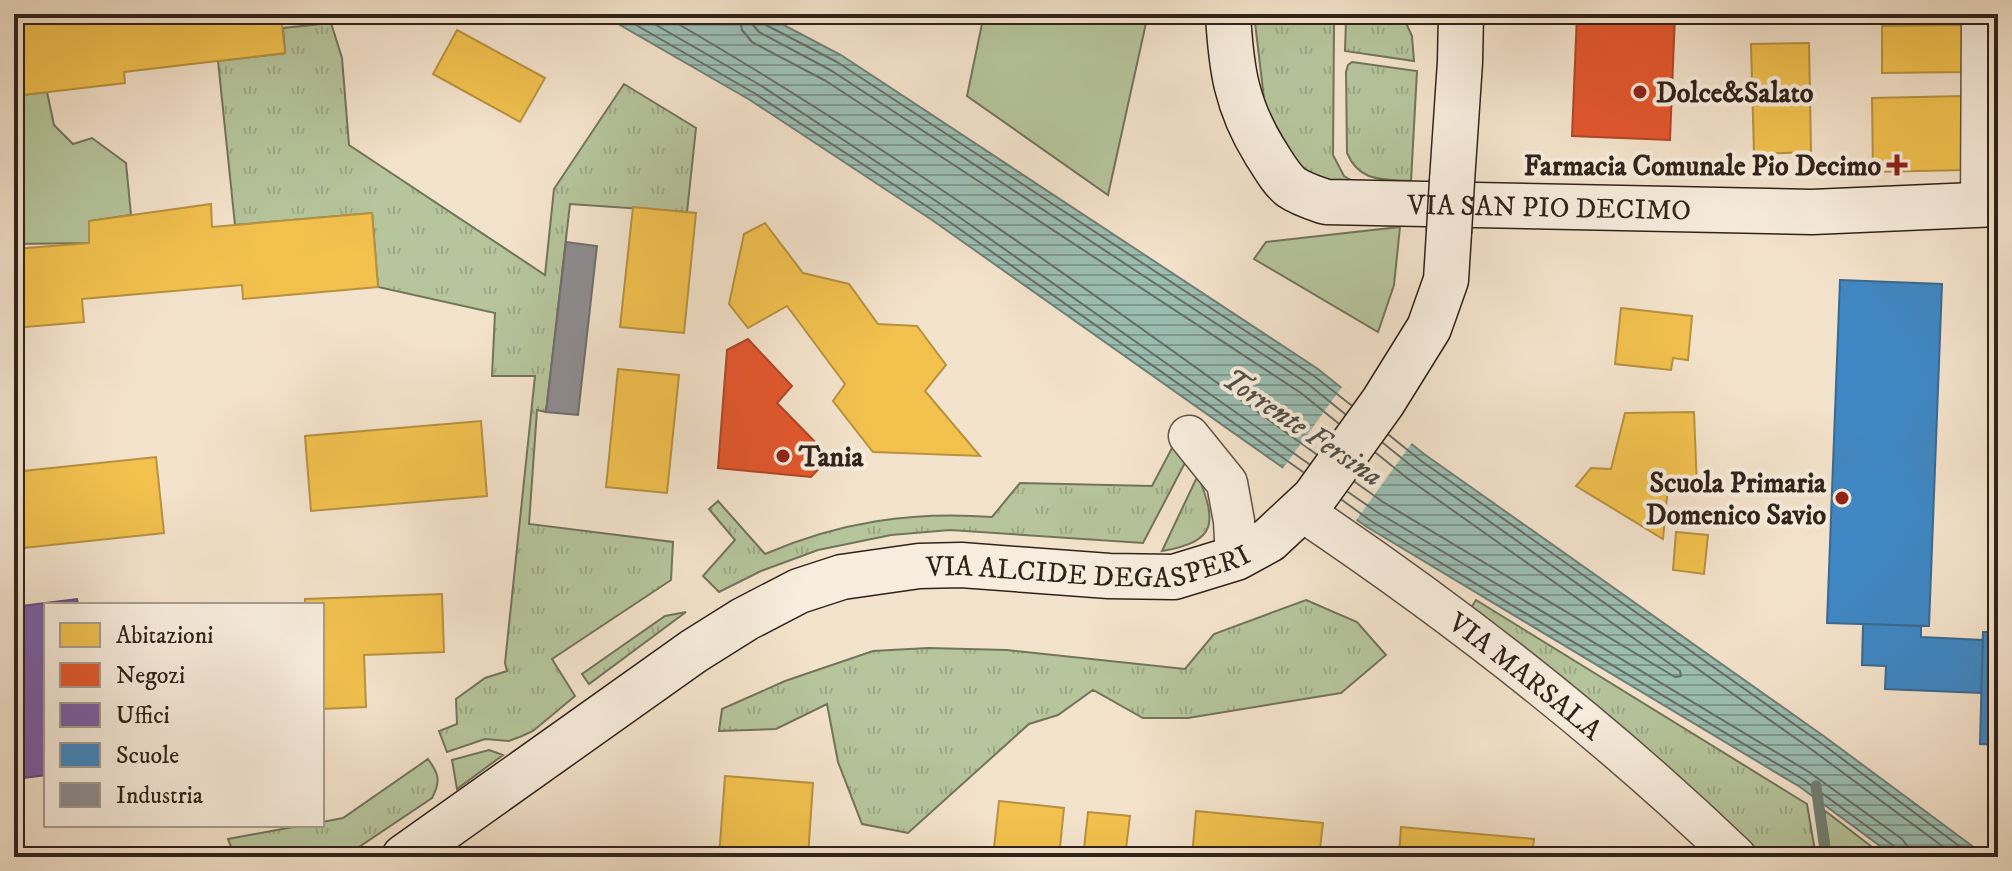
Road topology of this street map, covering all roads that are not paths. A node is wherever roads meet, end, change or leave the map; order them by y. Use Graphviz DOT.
graph roads {
  1 [pos="1228,14"];
  2 [pos="1461,14"];
  3 [pos="1982,14"];
  4 [pos="1990,205"];
  5 [pos="1189,436"];
  6 [pos="1308,504"];
  7 [pos="1236,558"];
  8 [pos="404,857"];
  9 [pos="1736,857"];
  1 -- 4 [label="street, VIA SAN PIO DECIMO"];
  2 -- 6 [label="street, VIA ALCIDE DEGASPERI, bridge"];
  3 -- 4 [label="street"];
  5 -- 7 [label="street"];
  6 -- 7 [label="street, VIA ALCIDE DEGASPERI"];
  6 -- 9 [label="street, VIA MARSALA"];
  7 -- 8 [label="street, VIA ALCIDE DEGASPERI"];
}
